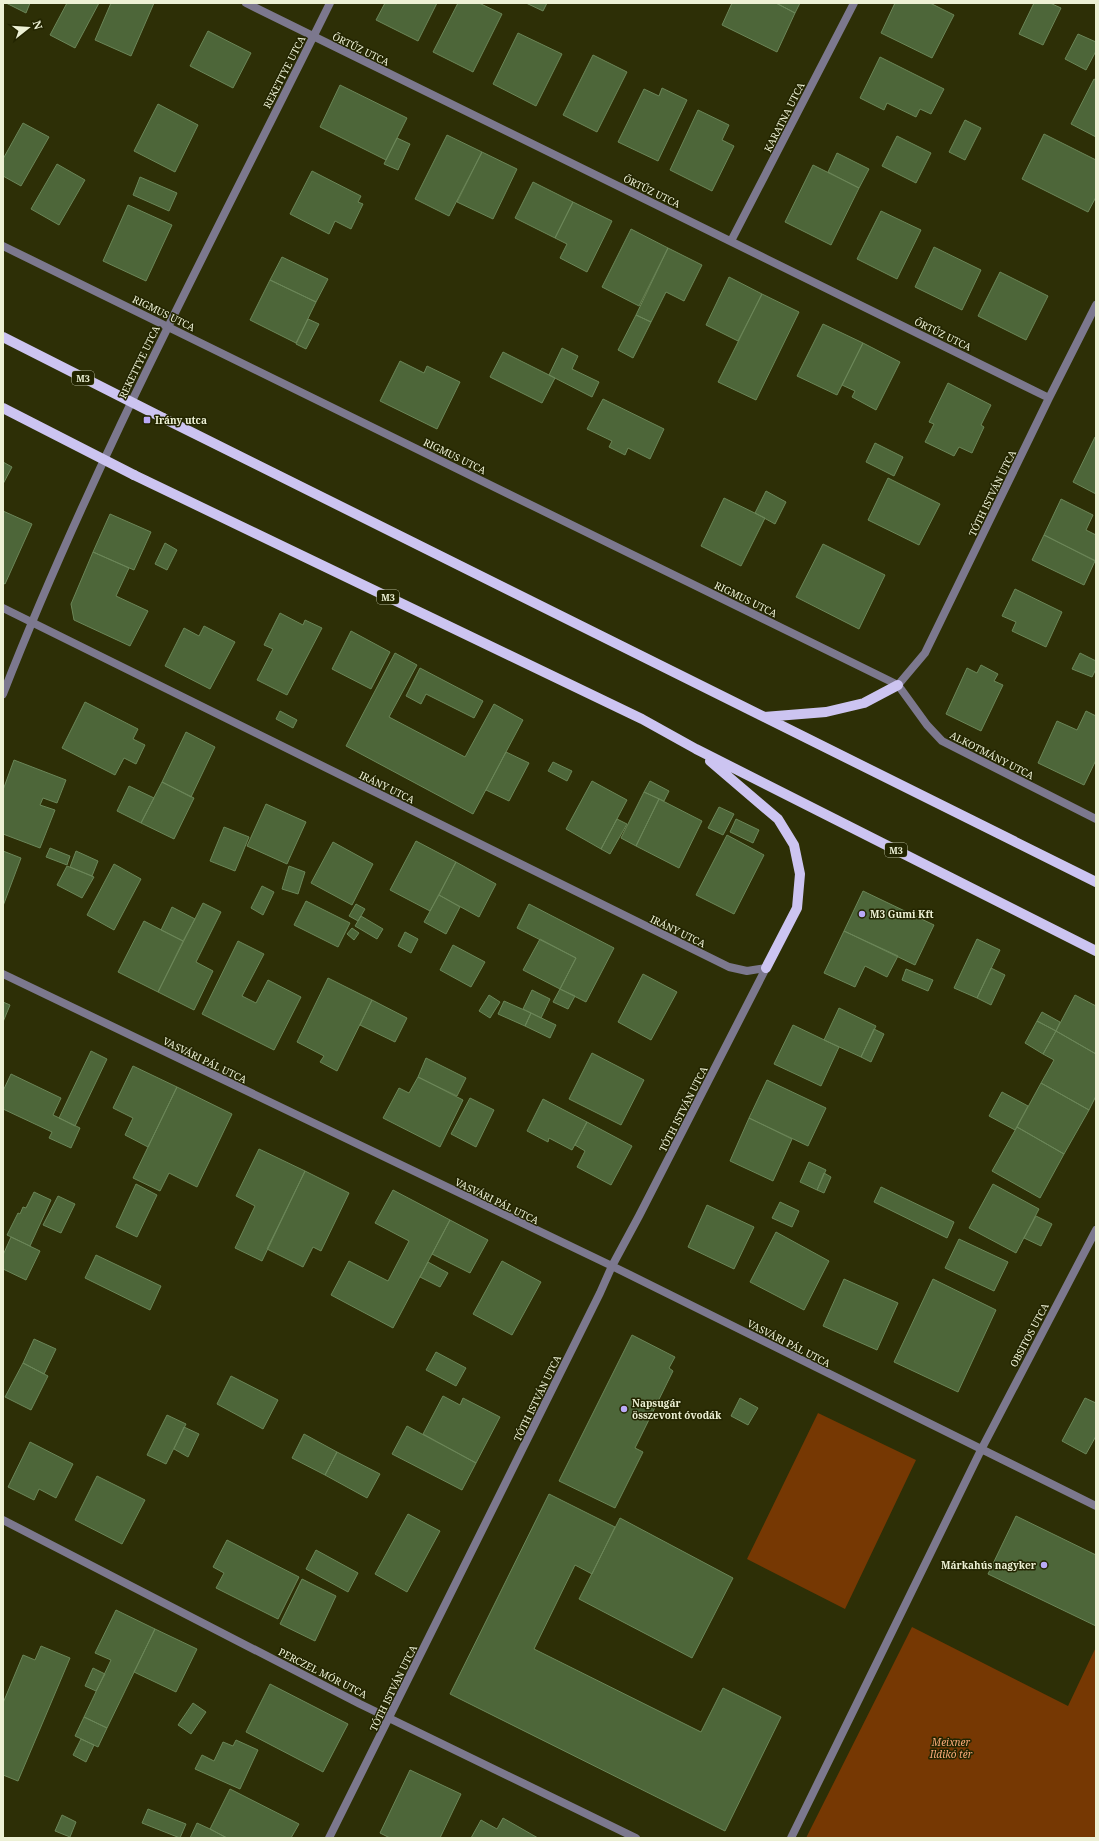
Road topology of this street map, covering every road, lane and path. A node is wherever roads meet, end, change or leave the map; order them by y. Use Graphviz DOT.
graph roads {
  1 [pos="246,3"];
  2 [pos="330,3"];
  3 [pos="854,3"];
  4 [pos="313,36"];
  5 [pos="731,241"];
  6 [pos="3,246"];
  7 [pos="1096,305"];
  8 [pos="168,326"];
  9 [pos="3,337"];
  10 [pos="1049,398"];
  11 [pos="3,408"];
  12 [pos="3,608"];
  13 [pos="31,622"];
  14 [pos="898,685"];
  15 [pos="3,694"];
  16 [pos="764,717"];
  17 [pos="696,749"];
  18 [pos="1096,819"];
  19 [pos="1096,882"];
  20 [pos="1096,951"];
  21 [pos="766,968"];
  22 [pos="3,974"];
  23 [pos="1096,1230"];
  24 [pos="612,1266"];
  25 [pos="980,1450"];
  26 [pos="1096,1506"];
  27 [pos="3,1520"];
  28 [pos="389,1718"];
  29 [pos="329,1838"];
  30 [pos="636,1838"];
  31 [pos="791,1838"];
  1 -- 4 [label="street, ŐRTŰZ UTCA"];
  2 -- 4 [label="street, REKETTYE UTCA"];
  3 -- 5 [label="street, KARATNA UTCA"];
  4 -- 5 [label="street, ŐRTŰZ UTCA"];
  4 -- 8 [label="street, REKETTYE UTCA"];
  5 -- 10 [label="street, ŐRTŰZ UTCA"];
  6 -- 8 [label="street, RIGMUS UTCA"];
  7 -- 10 [label="street, TÓTH ISTVÁN UTCA"];
  8 -- 13 [label="street, REKETTYE UTCA"];
  8 -- 14 [label="street, RIGMUS UTCA"];
  9 -- 16 [label="main road, M3, bridge"];
  10 -- 14 [label="street, TÓTH ISTVÁN UTCA"];
  11 -- 17 [label="main road, M3, bridge"];
  12 -- 13 [label="street, IRÁNY UTCA"];
  13 -- 15 [label="street, REKETTYE UTCA"];
  13 -- 21 [label="street, IRÁNY UTCA"];
  14 -- 16 [label="main road"];
  14 -- 18 [label="street, ALKOTMÁNY UTCA"];
  16 -- 19 [label="main road, M3"];
  17 -- 20 [label="main road, M3"];
  17 -- 21 [label="main road"];
  21 -- 24 [label="street, TÓTH ISTVÁN UTCA"];
  22 -- 24 [label="street, VASVÁRI PÁL UTCA"];
  23 -- 25 [label="street, OBSITOS UTCA"];
  24 -- 25 [label="street, VASVÁRI PÁL UTCA"];
  24 -- 28 [label="street, TÓTH ISTVÁN UTCA"];
  25 -- 26 [label="street"];
  25 -- 31 [label="street"];
  27 -- 28 [label="street, PERCZEL MÓR UTCA"];
  28 -- 29 [label="street, TÓTH ISTVÁN UTCA"];
  28 -- 30 [label="street, PERCZEL MÓR UTCA"];
}
